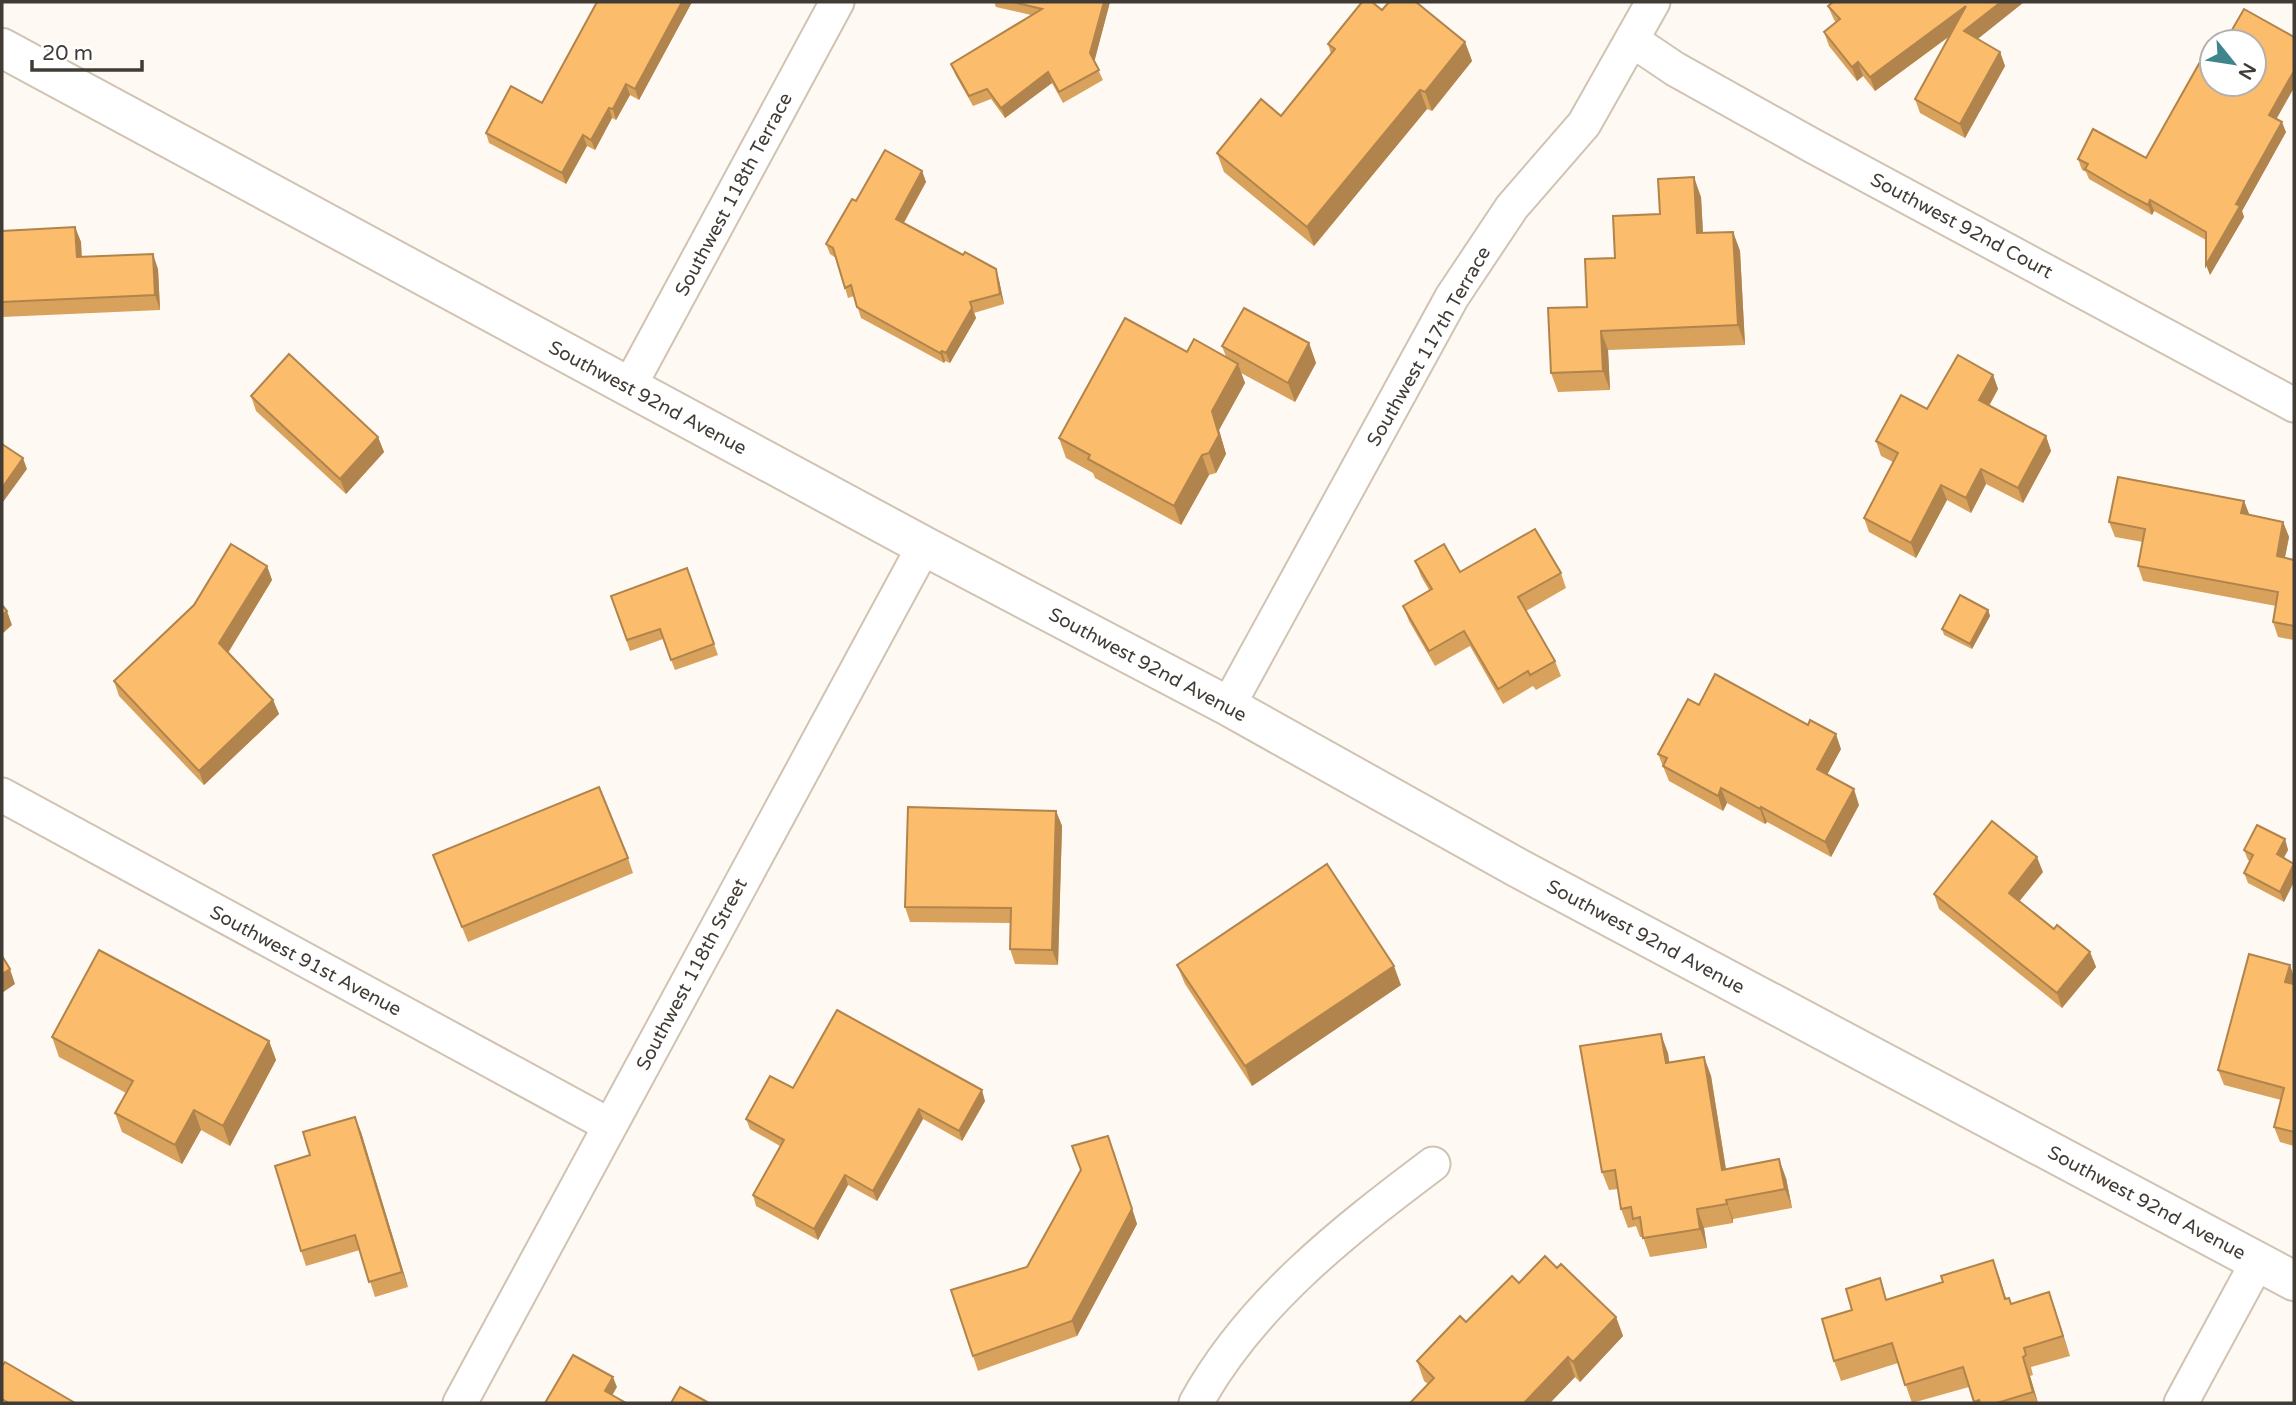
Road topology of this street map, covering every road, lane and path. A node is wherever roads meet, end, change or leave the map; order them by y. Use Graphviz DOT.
graph roads {
  1 [pos="837,2"];
  2 [pos="1653,2"];
  3 [pos="1632,40"];
  4 [pos="2,48"];
  5 [pos="629,387"];
  6 [pos="2293,401"];
  7 [pos="924,545"];
  8 [pos="1228,706"];
  9 [pos="2,796"];
  10 [pos="609,1125"];
  11 [pos="1433,1164"];
  12 [pos="2258,1262"];
  13 [pos="2294,1281"];
  14 [pos="460,1403"];
  15 [pos="1196,1403"];
  16 [pos="2181,1403"];
  1 -- 5 [label="street, Southwest 118th Terrace"];
  2 -- 3 [label="street, Southwest 117th Terrace"];
  3 -- 6 [label="street, Southwest 92nd Court"];
  3 -- 8 [label="street, Southwest 117th Terrace"];
  4 -- 5 [label="street, Southwest 92nd Avenue"];
  5 -- 7 [label="street, Southwest 92nd Avenue"];
  7 -- 8 [label="street, Southwest 92nd Avenue"];
  7 -- 10 [label="street, Southwest 118th Street"];
  8 -- 12 [label="street, Southwest 92nd Avenue"];
  9 -- 10 [label="street, Southwest 91st Avenue"];
  10 -- 14 [label="street, Southwest 118th Street"];
  11 -- 15 [label="street"];
  12 -- 13 [label="street, Southwest 92nd Avenue"];
  12 -- 16 [label="street"];
}
